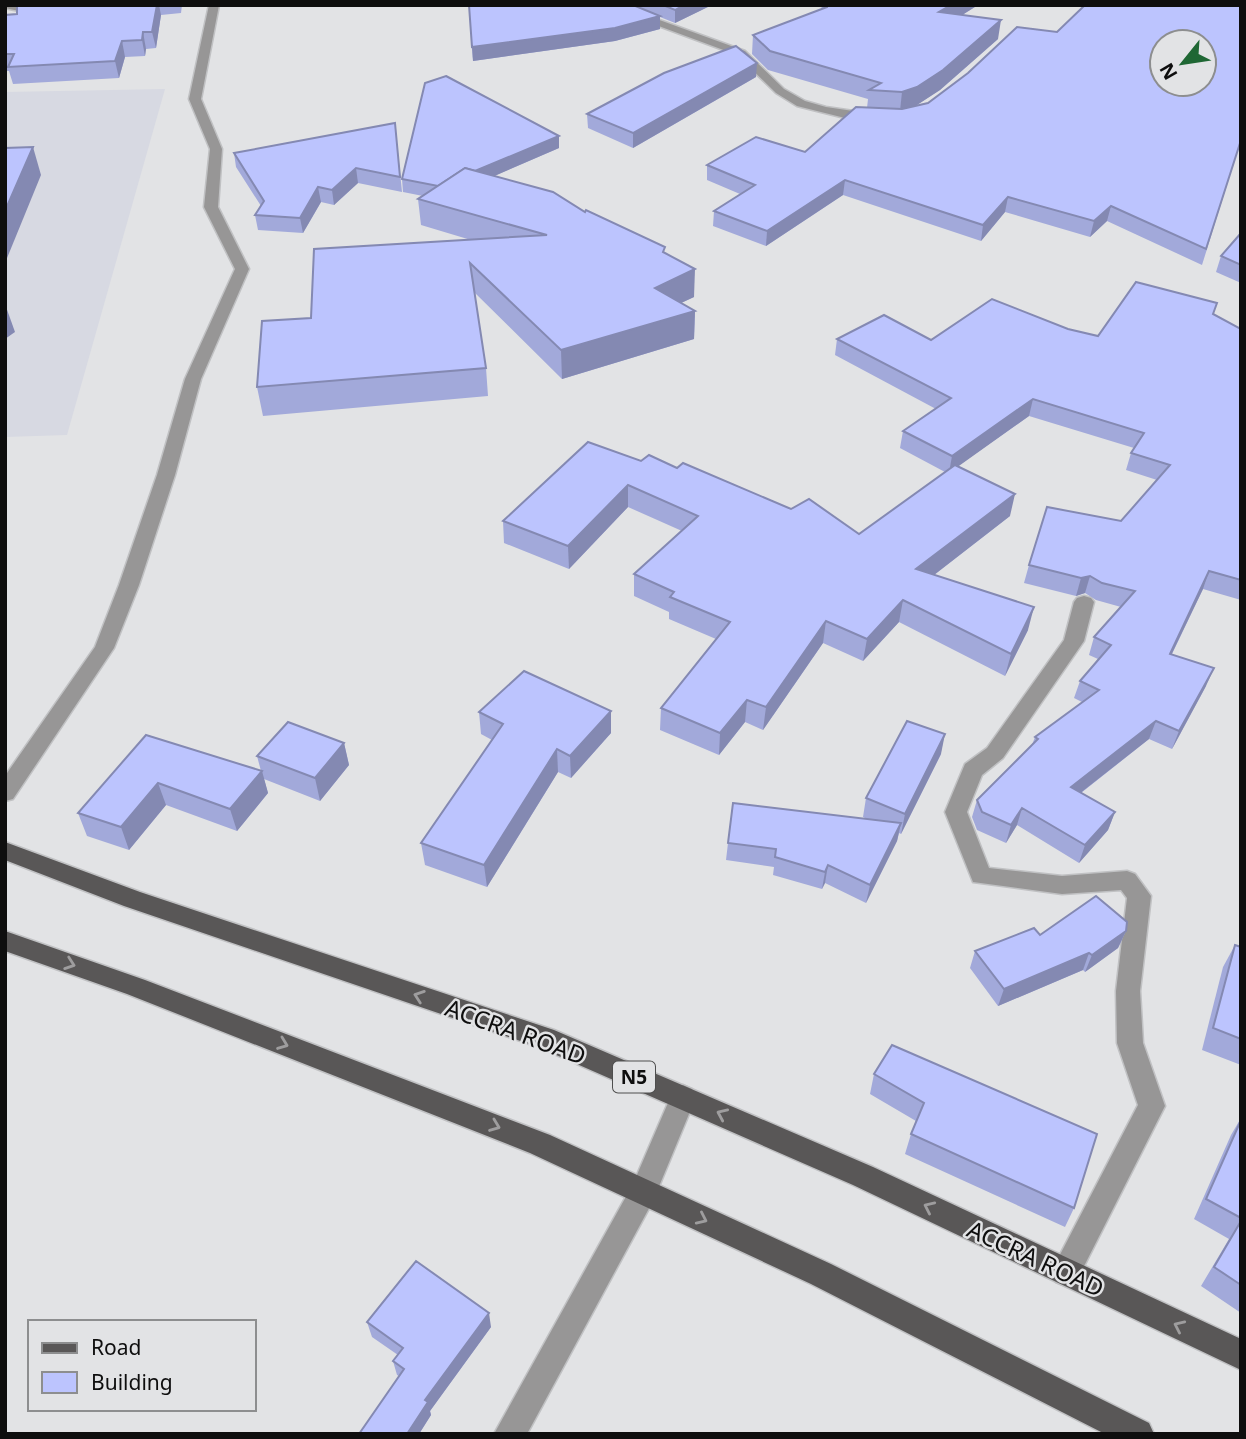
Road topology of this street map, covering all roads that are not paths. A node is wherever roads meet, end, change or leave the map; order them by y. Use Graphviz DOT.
graph roads {
  1 [pos="6,5"];
  2 [pos="45,5"];
  3 [pos="214,5"];
  4 [pos="607,5"];
  5 [pos="892,118"];
  6 [pos="1084,602"];
  7 [pos="5,793"];
  8 [pos="5,851"];
  9 [pos="5,941"];
  10 [pos="683,1097"];
  11 [pos="643,1192"];
  12 [pos="1066,1272"];
  13 [pos="1241,1355"];
  14 [pos="510,1434"];
  15 [pos="1138,1434"];
  1 -- 2 [label="street"];
  3 -- 7 [label="street"];
  4 -- 5 [label="street"];
  6 -- 12 [label="street"];
  10 -- 8 [label="main road, ACCRA ROAD / N5, one-way"];
  9 -- 11 [label="main road, one-way"];
  10 -- 11 [label="street"];
  12 -- 10 [label="main road, ACCRA ROAD / N5, one-way"];
  11 -- 14 [label="street"];
  11 -- 15 [label="main road, one-way"];
  13 -- 12 [label="main road, ACCRA ROAD / N5, one-way"];
}
